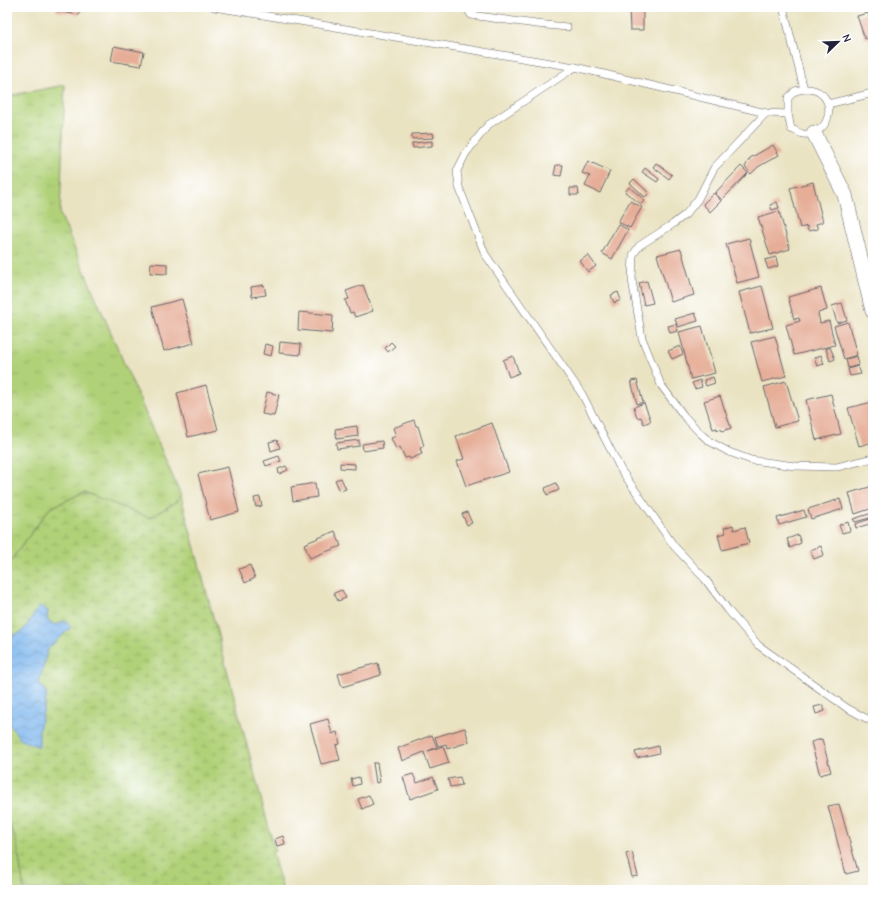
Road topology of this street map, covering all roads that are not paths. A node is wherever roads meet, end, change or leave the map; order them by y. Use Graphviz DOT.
graph roads {
  1 [pos="214,7"];
  2 [pos="466,7"];
  3 [pos="783,7"];
  4 [pos="225,8"];
  5 [pos="567,26"];
  6 [pos="576,68"];
  7 [pos="804,88"];
  8 [pos="873,92"];
  9 [pos="828,104"];
  10 [pos="766,113"];
  11 [pos="788,114"];
  12 [pos="814,133"];
  13 [pos="873,311"];
  14 [pos="873,458"];
  15 [pos="873,722"];
  1 -- 4 [label="lane"];
  2 -- 5 [label="lane"];
  3 -- 7 [label="lane"];
  4 -- 6 [label="lane"];
  6 -- 10 [label="lane"];
  6 -- 15 [label="lane"];
  7 -- 9 [label="lane"];
  7 -- 11 [label="lane"];
  8 -- 9 [label="lane"];
  9 -- 12 [label="lane"];
  10 -- 11 [label="lane"];
  10 -- 14 [label="lane"];
  11 -- 12 [label="lane"];
  12 -- 13 [label="street"];
}
